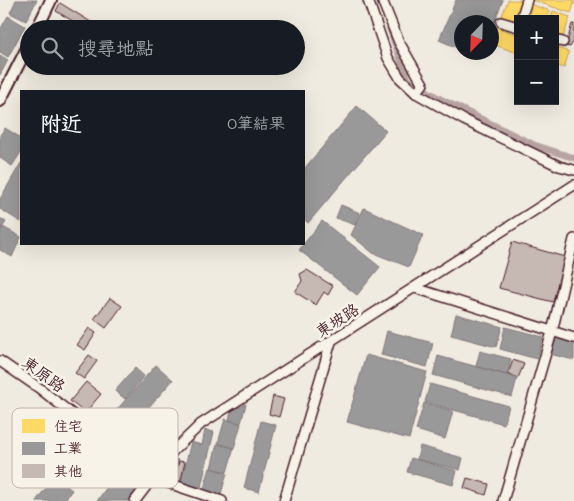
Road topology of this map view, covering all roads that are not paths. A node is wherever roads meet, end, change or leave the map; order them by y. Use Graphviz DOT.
graph roads {
  1 [pos="51,0"];
  2 [pos="368,0"];
  3 [pos="382,0"];
  4 [pos="526,0"];
  5 [pos="521,15"];
  6 [pos="41,20"];
  7 [pos="501,22"];
  8 [pos="514,26"];
  9 [pos="20,62"];
  10 [pos="416,93"];
  11 [pos="0,101"];
  12 [pos="574,170"];
  13 [pos="574,185"];
  14 [pos="574,239"];
  15 [pos="415,288"];
  16 [pos="552,332"];
  17 [pos="574,338"];
  18 [pos="331,342"];
  19 [pos="0,361"];
  20 [pos="64,408"];
  21 [pos="178,446"];
  22 [pos="178,486"];
  23 [pos="145,488"];
  24 [pos="135,501"];
  25 [pos="222,501"];
  26 [pos="284,501"];
  27 [pos="503,501"];
  1 -- 6 [label="main road"];
  2 -- 10 [label="street"];
  3 -- 10 [label="street"];
  4 -- 5 [label="street"];
  7 -- 8 [label="street"];
  9 -- 11 [label="main road"];
  10 -- 12 [label="street"];
  13 -- 15 [label="street, 東坡路"];
  14 -- 16 [label="street"];
  15 -- 16 [label="street"];
  15 -- 18 [label="street, 東坡路"];
  16 -- 17 [label="street"];
  16 -- 27 [label="street"];
  18 -- 21 [label="street, 東坡路"];
  18 -- 26 [label="street"];
  19 -- 20 [label="street, 東原路"];
  22 -- 25 [label="street, 東原路"];
  23 -- 24 [label="street, 東坡路"];
}
